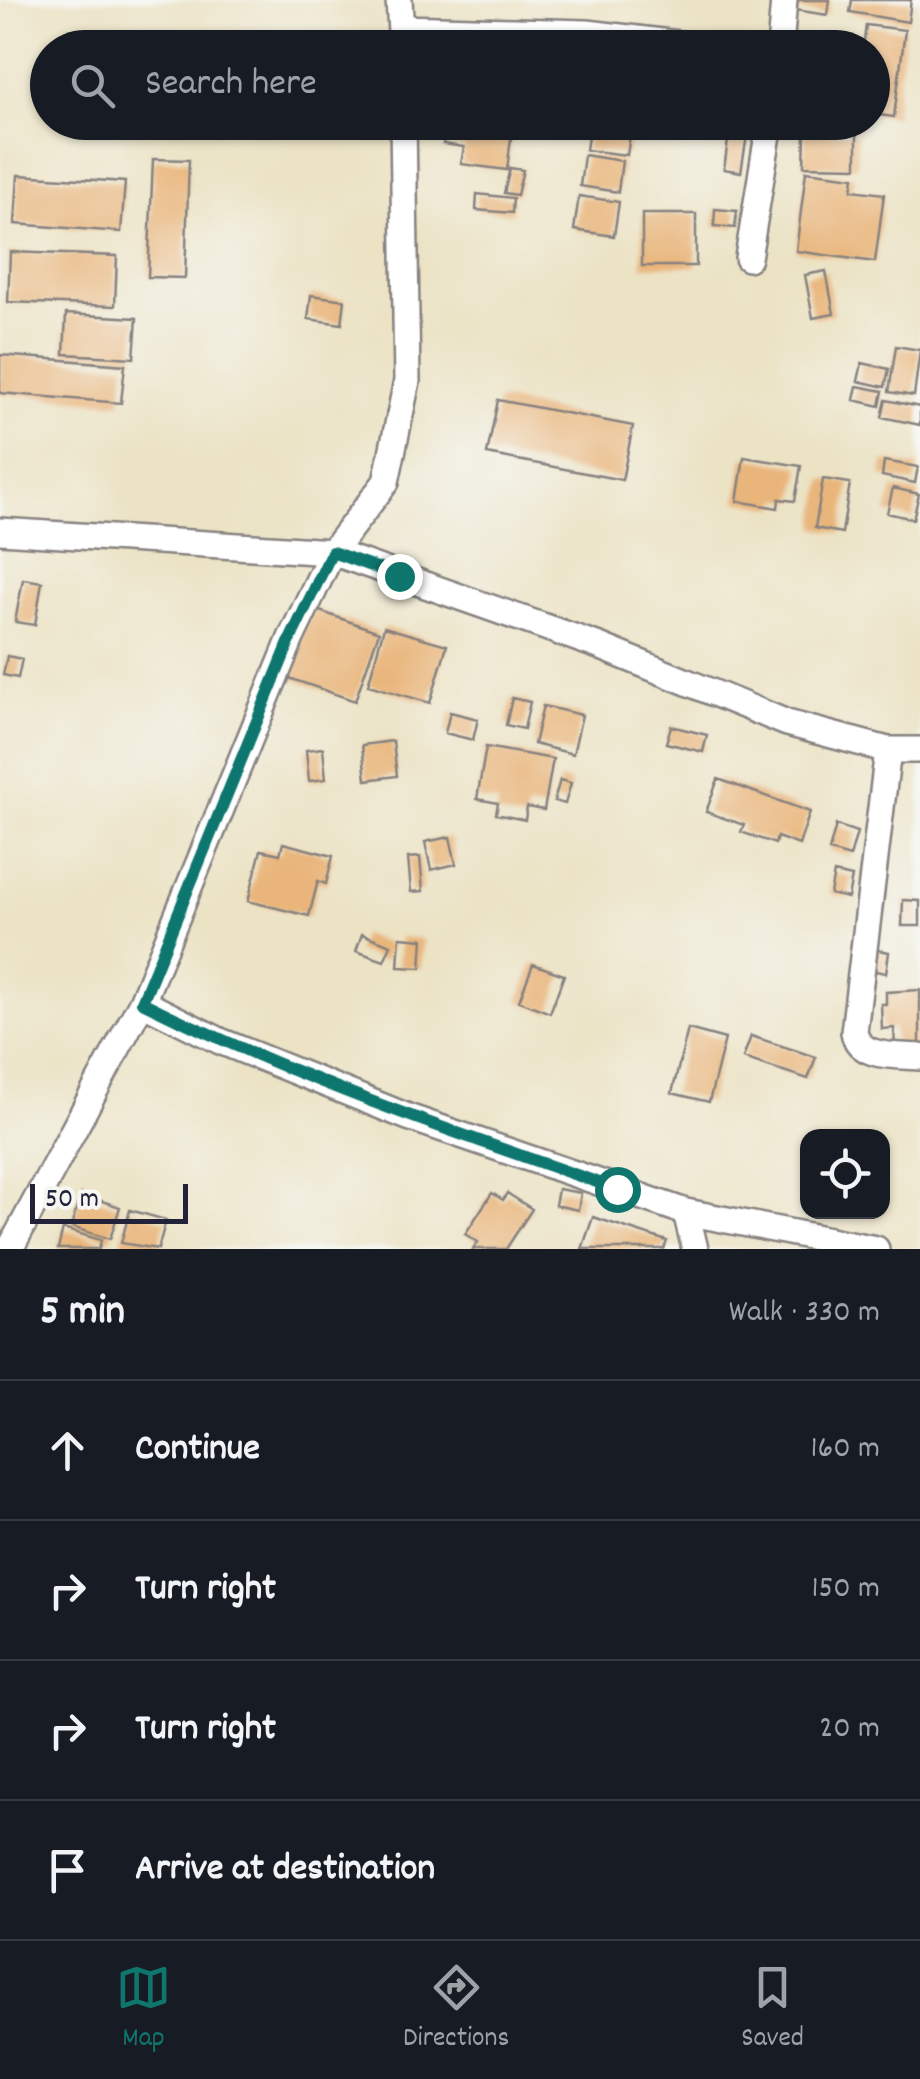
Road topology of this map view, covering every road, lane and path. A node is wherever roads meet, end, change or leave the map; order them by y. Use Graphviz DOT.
graph roads {
  1 [pos="399,0"];
  2 [pos="784,0"];
  3 [pos="401,30"];
  4 [pos="782,30"];
  5 [pos="404,140"];
  6 [pos="767,140"];
  7 [pos="748,258"];
  8 [pos="0,531"];
  9 [pos="332,552"];
  10 [pos="888,750"];
  11 [pos="920,750"];
  12 [pos="142,1002"];
  13 [pos="920,1058"];
  14 [pos="686,1212"];
  15 [pos="10,1249"];
  16 [pos="695,1249"];
  17 [pos="876,1249"];
  1 -- 3 [label="street"];
  2 -- 4 [label="street"];
  5 -- 9 [label="street"];
  6 -- 7 [label="street"];
  8 -- 9 [label="street"];
  9 -- 10 [label="street"];
  9 -- 12 [label="street"];
  10 -- 11 [label="street"];
  10 -- 13 [label="street"];
  12 -- 14 [label="street"];
  12 -- 15 [label="street"];
  14 -- 16 [label="street"];
  14 -- 17 [label="street"];
}
